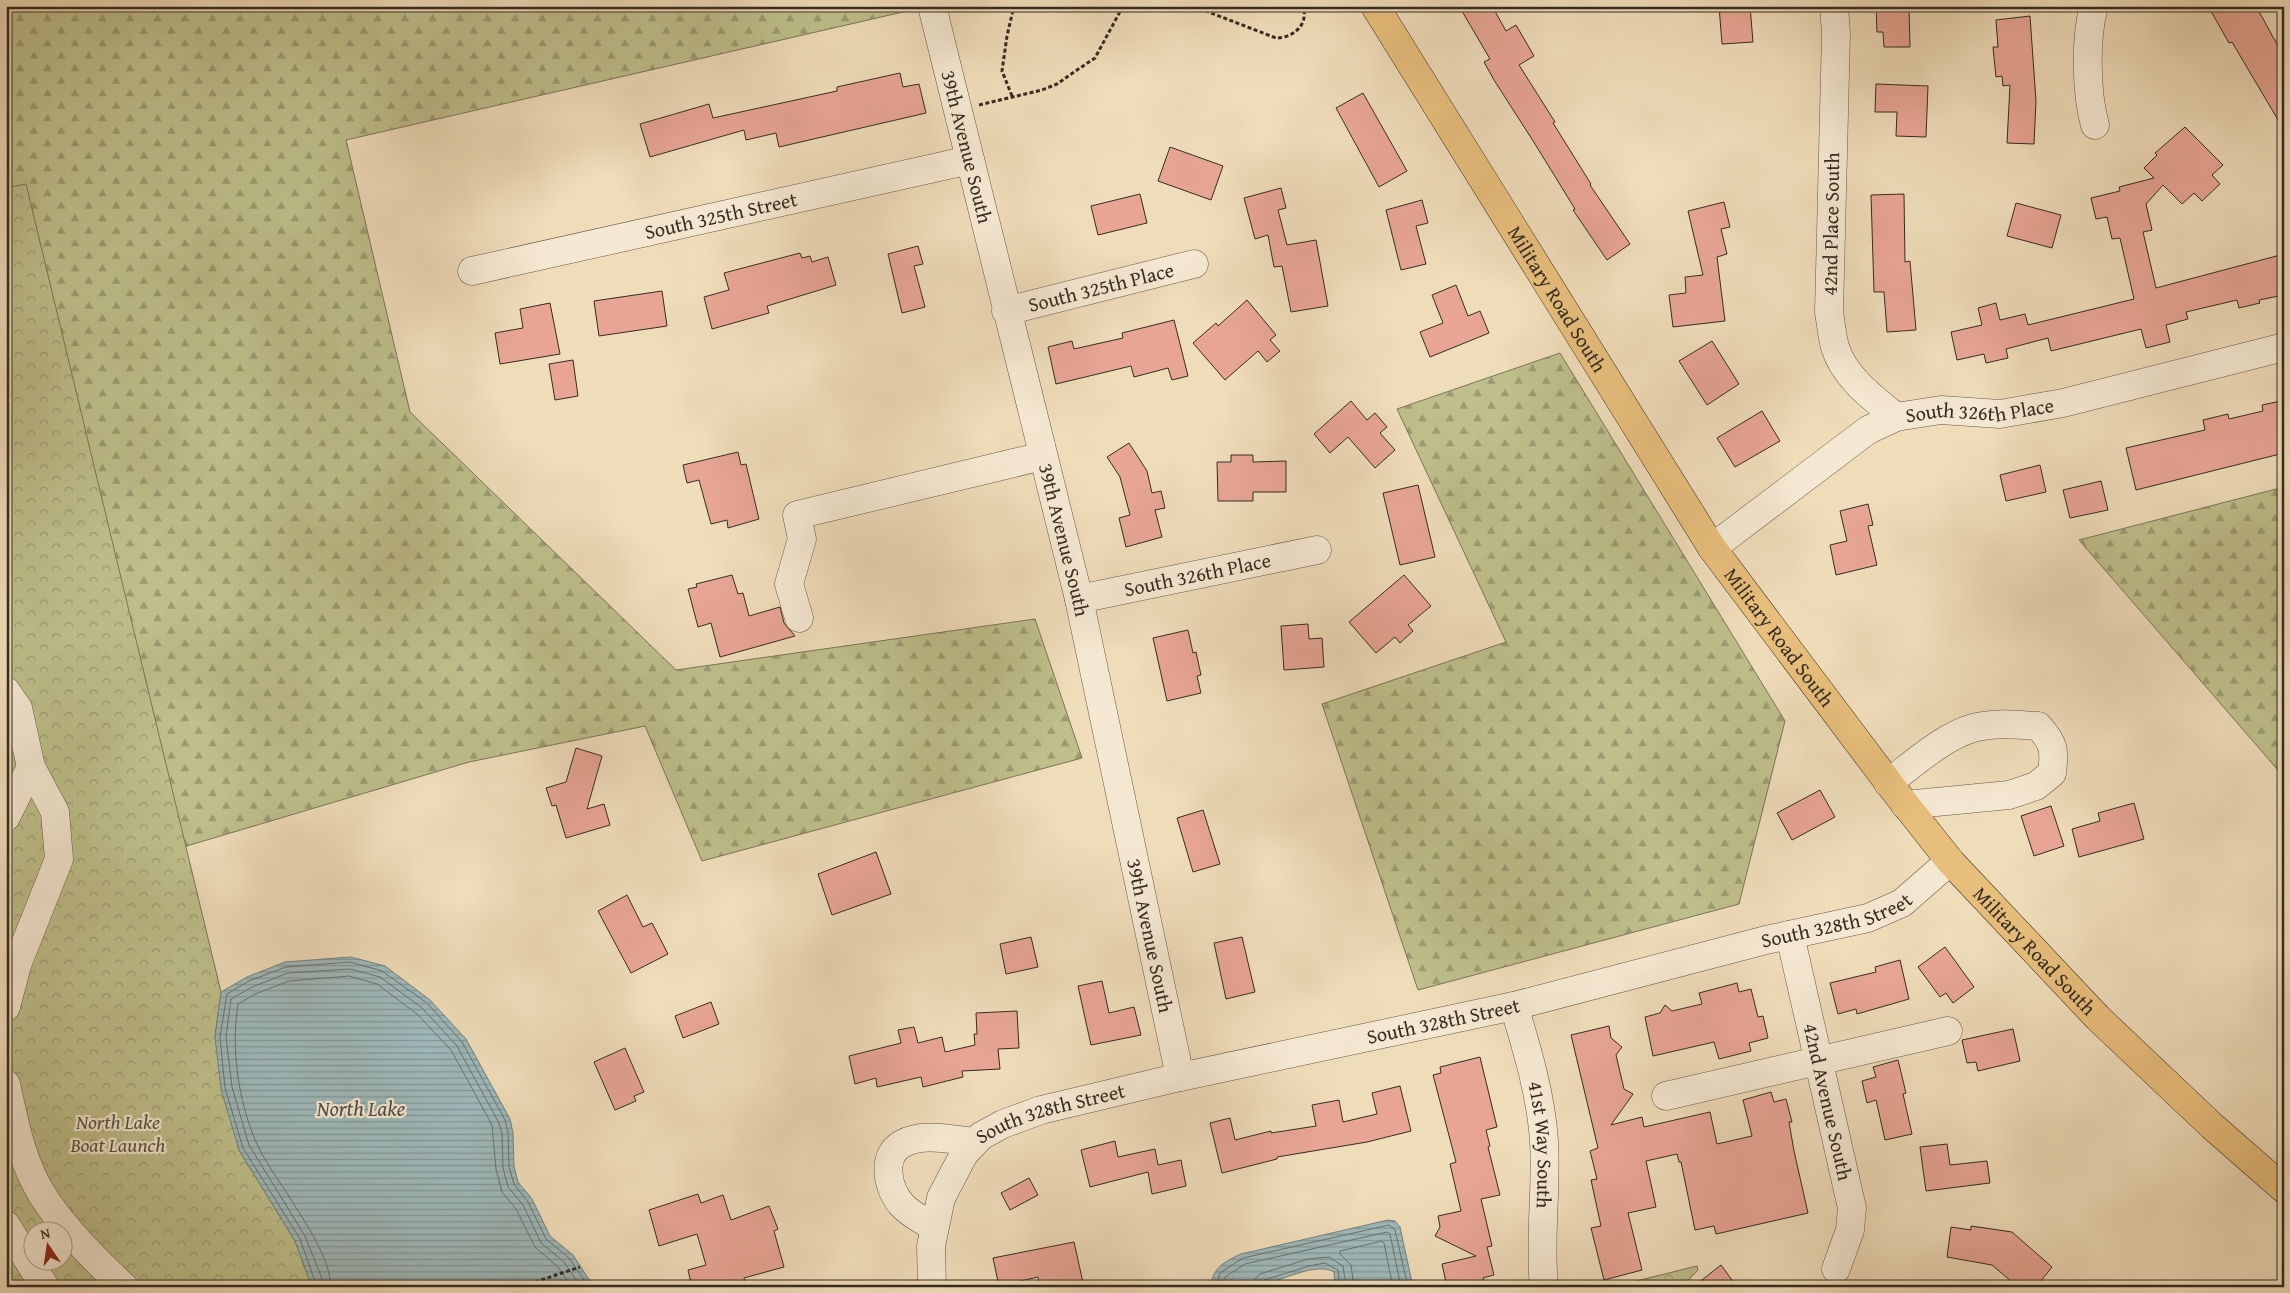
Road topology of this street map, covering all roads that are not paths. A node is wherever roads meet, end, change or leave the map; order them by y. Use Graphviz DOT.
graph roads {
  1 [pos="932,6"];
  2 [pos="1375,6"];
  3 [pos="1834,6"];
  4 [pos="2094,6"];
  5 [pos="2095,125"];
  6 [pos="970,160"];
  7 [pos="1194,264"];
  8 [pos="472,271"];
  9 [pos="1006,311"];
  10 [pos="2284,348"];
  11 [pos="1896,417"];
  12 [pos="1043,456"];
  13 [pos="1712,548"];
  14 [pos="1317,550"];
  15 [pos="1079,599"];
  16 [pos="798,618"];
  17 [pos="6,691"];
  18 [pos="31,767"];
  19 [pos="1888,783"];
  20 [pos="1905,805"];
  21 [pos="6,818"];
  22 [pos="1950,861"];
  23 [pos="1790,935"];
  24 [pos="1514,1006"];
  25 [pos="6,1007"];
  26 [pos="1948,1031"];
  27 [pos="1819,1061"];
  28 [pos="1180,1077"];
  29 [pos="6,1084"];
  30 [pos="1666,1096"];
  31 [pos="975,1142"];
  32 [pos="2284,1189"];
  33 [pos="6,1225"];
  34 [pos="934,1227"];
  35 [pos="1836,1269"];
  36 [pos="45,1287"];
  37 [pos="124,1287"];
  38 [pos="932,1287"];
  39 [pos="1544,1287"];
  1 -- 6 [label="street, 39th Avenue South"];
  2 -- 13 [label="main road, Military Road South"];
  3 -- 11 [label="street, 42nd Place South"];
  4 -- 5 [label="street"];
  6 -- 8 [label="street, South 325th Street"];
  6 -- 9 [label="street, 39th Avenue South"];
  7 -- 9 [label="street, South 325th Place"];
  9 -- 12 [label="street, 39th Avenue South"];
  10 -- 11 [label="street, South 326th Place"];
  11 -- 13 [label="street, South 326th Place"];
  12 -- 15 [label="street, 39th Avenue South"];
  12 -- 16 [label="street"];
  13 -- 19 [label="main road, Military Road South"];
  14 -- 15 [label="street, South 326th Place"];
  15 -- 28 [label="street, 39th Avenue South"];
  17 -- 18 [label="street"];
  18 -- 21 [label="street"];
  18 -- 25 [label="street"];
  19 -- 20 [label="main road, Military Road South"];
  19 -- 20 [label="street"];
  20 -- 22 [label="main road, Military Road South"];
  22 -- 23 [label="street, South 328th Street"];
  22 -- 32 [label="main road, Military Road South"];
  23 -- 24 [label="street, South 328th Street"];
  23 -- 27 [label="street, 42nd Avenue South"];
  24 -- 28 [label="street, South 328th Street"];
  24 -- 39 [label="street, 41st Way South"];
  26 -- 27 [label="street"];
  27 -- 30 [label="street"];
  27 -- 35 [label="street, 42nd Avenue South"];
  28 -- 31 [label="street, South 328th Street"];
  29 -- 37 [label="street"];
  31 -- 34 [label="street, South 328th Street"];
  31 -- 34 [label="street"];
  33 -- 36 [label="street"];
  34 -- 38 [label="street, South 328th Street"];
}
